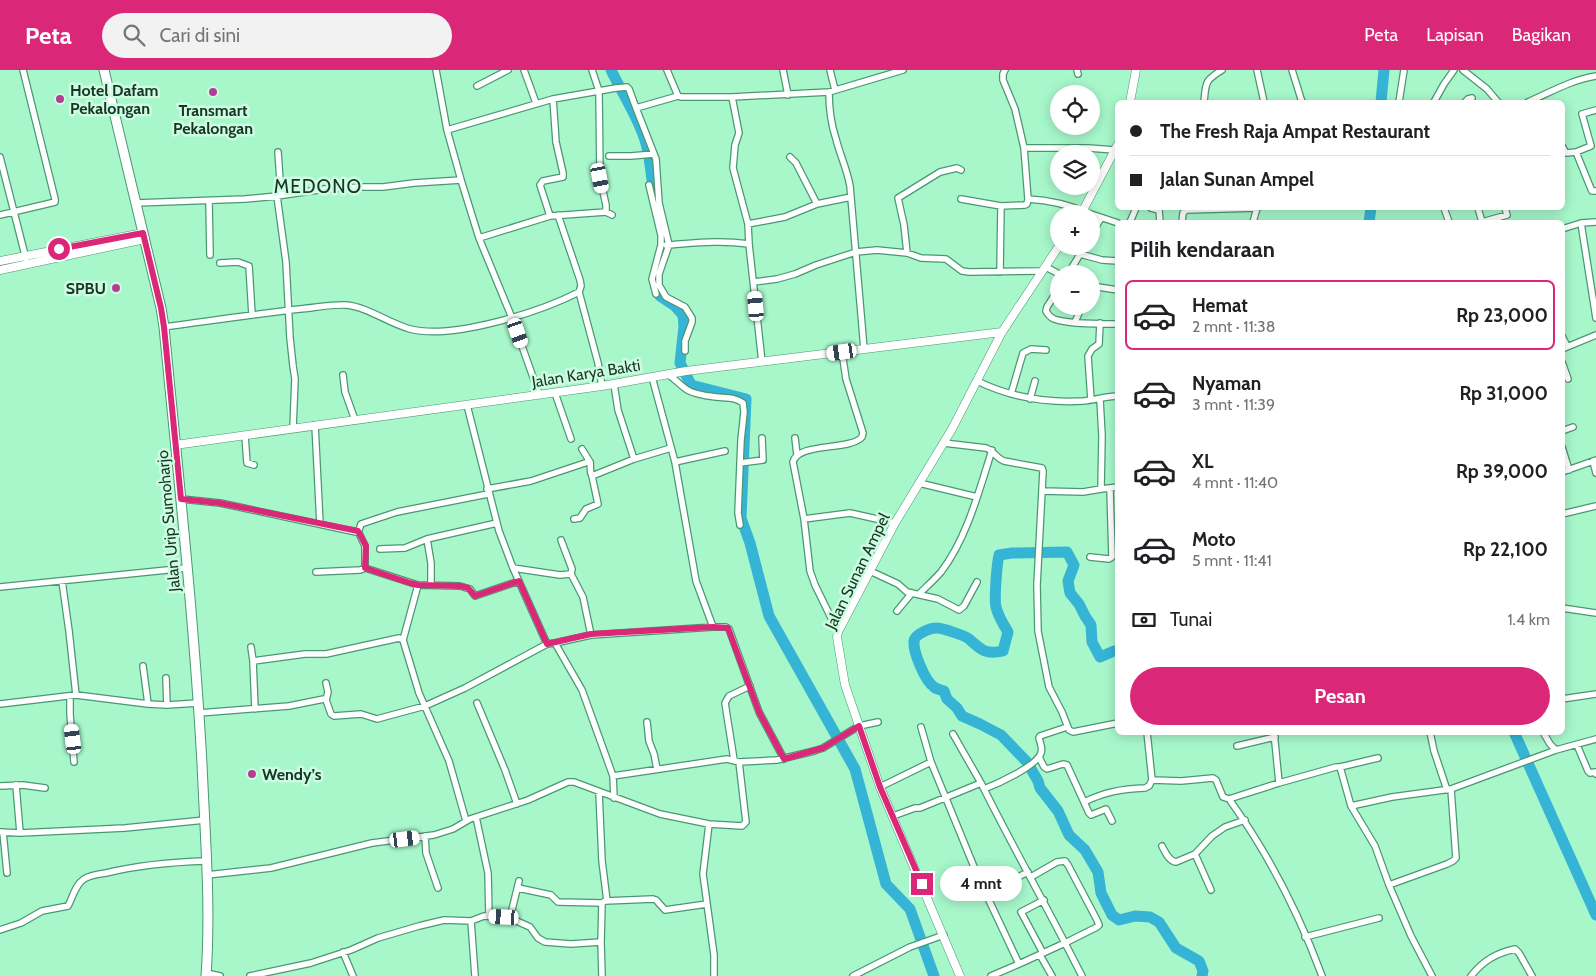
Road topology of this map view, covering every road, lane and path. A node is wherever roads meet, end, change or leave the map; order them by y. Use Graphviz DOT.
graph roads {
  1 [pos="23,70"];
  2 [pos="104,70"];
  3 [pos="436,70"];
  4 [pos="508,70"];
  5 [pos="524,70"];
  6 [pos="592,70"];
  7 [pos="667,70"];
  8 [pos="783,70"];
  9 [pos="830,70"];
  10 [pos="904,70"];
  11 [pos="1005,70"];
  12 [pos="1136,70"];
  13 [pos="1222,70"];
  14 [pos="1257,70"];
  15 [pos="1292,70"];
  16 [pos="1404,70"];
  17 [pos="1454,70"];
  18 [pos="1463,70"];
  19 [pos="883,72"];
  20 [pos="1596,76"];
  21 [pos="477,86"];
  22 [pos="599,91"];
  23 [pos="832,91"];
  24 [pos="788,94"];
  25 [pos="678,96"];
  26 [pos="732,96"];
  27 [pos="1472,98"];
  28 [pos="553,99"];
  29 [pos="1130,100"];
  30 [pos="1204,100"];
  31 [pos="1264,100"];
  32 [pos="1301,100"];
  33 [pos="1399,100"];
  34 [pos="1435,100"];
  35 [pos="1467,100"];
  36 [pos="1496,100"];
  37 [pos="1532,100"];
  38 [pos="536,103"];
  39 [pos="636,108"];
  40 [pos="1596,110"];
  41 [pos="447,130"];
  42 [pos="1115,147"];
  43 [pos="1024,148"];
  44 [pos="1115,149"];
  45 [pos="1565,151"];
  46 [pos="278,152"];
  47 [pos="1576,152"];
  48 [pos="653,154"];
  49 [pos="609,156"];
  50 [pos="0,157"];
  51 [pos="790,157"];
  52 [pos="961,170"];
  53 [pos="461,180"];
  54 [pos="649,185"];
  55 [pos="1596,191"];
  56 [pos="279,196"];
  57 [pos="851,197"];
  58 [pos="962,199"];
  59 [pos="1028,199"];
  60 [pos="210,201"];
  61 [pos="136,203"];
  62 [pos="817,204"];
  63 [pos="1066,205"];
  64 [pos="1091,205"];
  65 [pos="1001,206"];
  66 [pos="1187,210"];
  67 [pos="1506,210"];
  68 [pos="14,212"];
  69 [pos="0,215"];
  70 [pos="558,215"];
  71 [pos="550,216"];
  72 [pos="1102,218"];
  73 [pos="1182,220"];
  74 [pos="1489,220"];
  75 [pos="1100,221"];
  76 [pos="1115,221"];
  77 [pos="1596,222"];
  78 [pos="1581,223"];
  79 [pos="748,224"];
  80 [pos="1565,227"];
  81 [pos="144,236"];
  82 [pos="479,238"];
  83 [pos="749,244"];
  84 [pos="665,245"];
  85 [pos="856,252"];
  86 [pos="907,253"];
  87 [pos="210,255"];
  88 [pos="1053,255"];
  89 [pos="1084,255"];
  90 [pos="0,261"];
  91 [pos="26,261"];
  92 [pos="1115,261"];
  93 [pos="220,263"];
  94 [pos="1044,269"];
  95 [pos="0,270"];
  96 [pos="1050,271"];
  97 [pos="1000,272"];
  98 [pos="655,278"];
  99 [pos="754,282"];
  100 [pos="1100,287"];
  101 [pos="1115,290"];
  102 [pos="579,292"];
  103 [pos="656,294"];
  104 [pos="1050,302"];
  105 [pos="290,310"];
  106 [pos="252,315"];
  107 [pos="1078,315"];
  108 [pos="512,318"];
  109 [pos="1596,318"];
  110 [pos="1075,322"];
  111 [pos="1100,323"];
  112 [pos="1115,324"];
  113 [pos="164,327"];
  114 [pos="1002,332"];
  115 [pos="1596,335"];
  116 [pos="1565,347"];
  117 [pos="864,349"];
  118 [pos="1046,350"];
  119 [pos="685,351"];
  120 [pos="842,352"];
  121 [pos="762,362"];
  122 [pos="1565,370"];
  123 [pos="667,374"];
  124 [pos="343,375"];
  125 [pos="652,377"];
  126 [pos="1568,379"];
  127 [pos="977,381"];
  128 [pos="1035,381"];
  129 [pos="614,384"];
  130 [pos="602,386"];
  131 [pos="556,393"];
  132 [pos="539,394"];
  133 [pos="1011,394"];
  134 [pos="1115,396"];
  135 [pos="1030,399"];
  136 [pos="1100,399"];
  137 [pos="1091,400"];
  138 [pos="466,405"];
  139 [pos="355,420"];
  140 [pos="315,425"];
  141 [pos="1573,427"];
  142 [pos="293,428"];
  143 [pos="1565,430"];
  144 [pos="245,436"];
  145 [pos="762,438"];
  146 [pos="794,438"];
  147 [pos="571,439"];
  148 [pos="944,443"];
  149 [pos="176,445"];
  150 [pos="671,448"];
  151 [pos="582,449"];
  152 [pos="992,450"];
  153 [pos="725,451"];
  154 [pos="797,455"];
  155 [pos="1565,457"];
  156 [pos="634,459"];
  157 [pos="1595,461"];
  158 [pos="590,462"];
  159 [pos="675,462"];
  160 [pos="741,463"];
  161 [pos="254,465"];
  162 [pos="1569,470"];
  163 [pos="1565,471"];
  164 [pos="1596,473"];
  165 [pos="592,476"];
  166 [pos="919,483"];
  167 [pos="1115,487"];
  168 [pos="1110,488"];
  169 [pos="1101,489"];
  170 [pos="1042,491"];
  171 [pos="488,492"];
  172 [pos="977,497"];
  173 [pos="181,499"];
  174 [pos="1596,506"];
  175 [pos="1565,513"];
  176 [pos="574,519"];
  177 [pos="804,519"];
  178 [pos="496,523"];
  179 [pos="895,523"];
  180 [pos="320,524"];
  181 [pos="740,526"];
  182 [pos="358,531"];
  183 [pos="426,539"];
  184 [pos="561,540"];
  185 [pos="380,550"];
  186 [pos="1090,557"];
  187 [pos="188,568"];
  188 [pos="365,568"];
  189 [pos="513,568"];
  190 [pos="870,571"];
  191 [pos="316,572"];
  192 [pos="571,574"];
  193 [pos="62,581"];
  194 [pos="519,581"];
  195 [pos="977,582"];
  196 [pos="418,585"];
  197 [pos="431,585"];
  198 [pos="0,587"];
  199 [pos="915,594"];
  200 [pos="1565,608"];
  201 [pos="897,611"];
  202 [pos="1596,613"];
  203 [pos="713,627"];
  204 [pos="838,632"];
  205 [pos="591,634"];
  206 [pos="403,640"];
  207 [pos="555,643"];
  208 [pos="547,644"];
  209 [pos="251,647"];
  210 [pos="253,661"];
  211 [pos="143,666"];
  212 [pos="166,678"];
  213 [pos="326,683"];
  214 [pos="750,686"];
  215 [pos="1596,694"];
  216 [pos="73,695"];
  217 [pos="1565,698"];
  218 [pos="326,700"];
  219 [pos="198,703"];
  220 [pos="477,703"];
  221 [pos="0,704"];
  222 [pos="148,704"];
  223 [pos="167,705"];
  224 [pos="425,706"];
  225 [pos="256,709"];
  226 [pos="199,713"];
  227 [pos="648,722"];
  228 [pos="878,722"];
  229 [pos="1115,723"];
  230 [pos="859,726"];
  231 [pos="921,727"];
  232 [pos="1067,727"];
  233 [pos="953,734"];
  234 [pos="1147,735"];
  235 [pos="1275,735"];
  236 [pos="1431,735"];
  237 [pos="1545,735"];
  238 [pos="1596,739"];
  239 [pos="1577,744"];
  240 [pos="1237,746"];
  241 [pos="1556,750"];
  242 [pos="1039,758"];
  243 [pos="1378,758"];
  244 [pos="784,759"];
  245 [pos="736,761"];
  246 [pos="74,762"];
  247 [pos="931,762"];
  248 [pos="1340,767"];
  249 [pos="657,769"];
  250 [pos="1596,773"];
  251 [pos="613,776"];
  252 [pos="1152,780"];
  253 [pos="1279,783"];
  254 [pos="0,786"];
  255 [pos="16,786"];
  256 [pos="983,786"];
  257 [pos="880,787"];
  258 [pos="45,788"];
  259 [pos="1449,790"];
  260 [pos="600,792"];
  261 [pos="947,797"];
  262 [pos="614,798"];
  263 [pos="1229,799"];
  264 [pos="1084,802"];
  265 [pos="517,804"];
  266 [pos="1351,806"];
  267 [pos="893,816"];
  268 [pos="476,817"];
  269 [pos="205,820"];
  270 [pos="1245,820"];
  271 [pos="466,821"];
  272 [pos="1112,821"];
  273 [pos="709,824"];
  274 [pos="2,832"];
  275 [pos="20,833"];
  276 [pos="425,836"];
  277 [pos="1162,846"];
  278 [pos="1196,854"];
  279 [pos="206,862"];
  280 [pos="7,873"];
  281 [pos="207,874"];
  282 [pos="1030,875"];
  283 [pos="1389,885"];
  284 [pos="438,888"];
  285 [pos="1211,890"];
  286 [pos="986,893"];
  287 [pos="1044,900"];
  288 [pos="604,902"];
  289 [pos="707,904"];
  290 [pos="489,916"];
  291 [pos="510,918"];
  292 [pos="1379,918"];
  293 [pos="471,921"];
  294 [pos="0,930"];
  295 [pos="944,935"];
  296 [pos="1305,937"];
  297 [pos="601,942"];
  298 [pos="1065,943"];
  299 [pos="343,952"];
  300 [pos="1042,954"];
  301 [pos="1019,964"];
  302 [pos="206,974"];
  303 [pos="220,976"];
  304 [pos="250,976"];
  305 [pos="353,976"];
  306 [pos="475,976"];
  307 [pos="602,976"];
  308 [pos="714,976"];
  309 [pos="853,976"];
  310 [pos="960,976"];
  311 [pos="992,976"];
  312 [pos="1052,976"];
  313 [pos="1082,976"];
  314 [pos="1322,976"];
  315 [pos="1432,976"];
  316 [pos="1471,976"];
  317 [pos="1532,976"];
  1 -- 68 [label="street"];
  2 -- 61 [label="main road, Jalan Urip Sumoharjo"];
  3 -- 41 [label="street"];
  4 -- 21 [label="street"];
  5 -- 38 [label="street"];
  6 -- 22 [label="street"];
  7 -- 25 [label="street"];
  8 -- 24 [label="street"];
  9 -- 23 [label="street"];
  10 -- 19 [label="street"];
  11 -- 43 [label="street"];
  12 -- 29 [label="street"];
  13 -- 30 [label="street"];
  14 -- 31 [label="street"];
  15 -- 32 [label="street"];
  16 -- 33 [label="street"];
  17 -- 34 [label="street"];
  18 -- 36 [label="street"];
  19 -- 23 [label="street"];
  20 -- 37 [label="street"];
  22 -- 28 [label="street"];
  22 -- 39 [label="street"];
  22 -- 70 [label="street"];
  23 -- 24 [label="street"];
  23 -- 57 [label="street"];
  24 -- 26 [label="street"];
  25 -- 26 [label="street"];
  25 -- 39 [label="street"];
  26 -- 79 [label="street"];
  27 -- 35 [label="street"];
  28 -- 38 [label="street"];
  28 -- 71 [label="street"];
  38 -- 41 [label="street"];
  39 -- 48 [label="street"];
  40 -- 47 [label="street"];
  41 -- 53 [label="street"];
  42 -- 43 [label="street"];
  43 -- 59 [label="street"];
  44 -- 64 [label="street"];
  45 -- 47 [label="street"];
  46 -- 56 [label="street"];
  47 -- 55 [label="street"];
  48 -- 49 [label="street"];
  48 -- 84 [label="street"];
  50 -- 68 [label="street"];
  51 -- 62 [label="street"];
  52 -- 86 [label="street"];
  53 -- 56 [label="street"];
  53 -- 82 [label="street"];
  54 -- 84 [label="street"];
  56 -- 60 [label="street"];
  56 -- 105 [label="street"];
  57 -- 62 [label="street"];
  57 -- 85 [label="street"];
  58 -- 65 [label="street"];
  59 -- 63 [label="street"];
  59 -- 65 [label="street"];
  60 -- 61 [label="street"];
  60 -- 87 [label="street"];
  61 -- 81 [label="main road, Jalan Urip Sumoharjo"];
  62 -- 79 [label="street"];
  65 -- 97 [label="street"];
  66 -- 73 [label="street"];
  67 -- 74 [label="street"];
  68 -- 69 [label="street"];
  68 -- 91 [label="street"];
  70 -- 71 [label="street"];
  70 -- 102 [label="street"];
  71 -- 82 [label="street"];
  72 -- 75 [label="street"];
  72 -- 76 [label="street"];
  77 -- 78 [label="street"];
  78 -- 80 [label="street"];
  78 -- 109 [label="street"];
  79 -- 83 [label="street"];
  81 -- 91 [label="street"];
  81 -- 113 [label="main road, Jalan Urip Sumoharjo"];
  82 -- 108 [label="street"];
  83 -- 84 [label="street"];
  83 -- 99 [label="street"];
  84 -- 98 [label="street"];
  85 -- 86 [label="street"];
  85 -- 99 [label="street"];
  85 -- 117 [label="street"];
  86 -- 97 [label="street"];
  88 -- 94 [label="street, Jalan Sunan Ampel"];
  89 -- 92 [label="street"];
  90 -- 91 [label="street"];
  91 -- 95 [label="street"];
  93 -- 106 [label="street"];
  94 -- 96 [label="street"];
  94 -- 97 [label="street"];
  94 -- 114 [label="street, Jalan Sunan Ampel"];
  98 -- 103 [label="street"];
  98 -- 119 [label="street"];
  99 -- 121 [label="street"];
  100 -- 101 [label="street"];
  102 -- 108 [label="street"];
  102 -- 130 [label="street"];
  104 -- 110 [label="street"];
  105 -- 106 [label="street"];
  105 -- 108 [label="street"];
  105 -- 142 [label="street"];
  106 -- 113 [label="street"];
  107 -- 110 [label="street"];
  108 -- 132 [label="street"];
  110 -- 111 [label="street"];
  111 -- 112 [label="street"];
  111 -- 137 [label="street"];
  113 -- 149 [label="main road, Jalan Urip Sumoharjo"];
  114 -- 117 [label="street, Jalan Karya Bakti"];
  114 -- 127 [label="street, Jalan Sunan Ampel"];
  115 -- 116 [label="street"];
  117 -- 120 [label="street, Jalan Karya Bakti"];
  118 -- 133 [label="street"];
  120 -- 121 [label="street, Jalan Karya Bakti"];
  120 -- 154 [label="street"];
  121 -- 123 [label="street, Jalan Karya Bakti"];
  122 -- 126 [label="street"];
  123 -- 125 [label="street, Jalan Karya Bakti"];
  123 -- 160 [label="street"];
  124 -- 139 [label="street"];
  125 -- 129 [label="street, Jalan Karya Bakti"];
  125 -- 150 [label="street"];
  127 -- 133 [label="street"];
  127 -- 148 [label="street, Jalan Sunan Ampel"];
  128 -- 135 [label="street"];
  129 -- 130 [label="street, Jalan Karya Bakti"];
  129 -- 156 [label="street"];
  130 -- 131 [label="street, Jalan Karya Bakti"];
  131 -- 132 [label="street, Jalan Karya Bakti"];
  131 -- 147 [label="street"];
  132 -- 138 [label="street, Jalan Karya Bakti"];
  133 -- 135 [label="street"];
  134 -- 136 [label="street"];
  135 -- 137 [label="street"];
  136 -- 137 [label="street"];
  136 -- 169 [label="street"];
  138 -- 139 [label="street, Jalan Karya Bakti"];
  138 -- 171 [label="street"];
  139 -- 140 [label="street, Jalan Karya Bakti"];
  140 -- 142 [label="street, Jalan Karya Bakti"];
  140 -- 180 [label="street"];
  141 -- 143 [label="street"];
  142 -- 144 [label="street, Jalan Karya Bakti"];
  144 -- 149 [label="street, Jalan Karya Bakti"];
  144 -- 161 [label="street"];
  145 -- 160 [label="street"];
  146 -- 154 [label="street"];
  148 -- 152 [label="street"];
  148 -- 166 [label="street, Jalan Sunan Ampel"];
  149 -- 173 [label="main road, Jalan Urip Sumoharjo"];
  150 -- 156 [label="street"];
  150 -- 159 [label="street"];
  151 -- 158 [label="street"];
  152 -- 170 [label="street"];
  152 -- 172 [label="street"];
  153 -- 159 [label="street"];
  154 -- 177 [label="street"];
  155 -- 162 [label="street"];
  156 -- 165 [label="street"];
  157 -- 162 [label="street"];
  157 -- 164 [label="street"];
  158 -- 165 [label="street"];
  158 -- 171 [label="street"];
  159 -- 203 [label="street"];
  160 -- 181 [label="street"];
  162 -- 163 [label="street"];
  165 -- 176 [label="street"];
  166 -- 172 [label="street"];
  166 -- 179 [label="street, Jalan Sunan Ampel"];
  167 -- 168 [label="street"];
  168 -- 169 [label="street"];
  168 -- 186 [label="street"];
  169 -- 170 [label="street"];
  170 -- 232 [label="street"];
  171 -- 178 [label="street"];
  171 -- 182 [label="street"];
  172 -- 199 [label="street"];
  173 -- 180 [label="street"];
  173 -- 187 [label="main road, Jalan Urip Sumoharjo"];
  174 -- 175 [label="street"];
  177 -- 179 [label="street"];
  177 -- 204 [label="street"];
  178 -- 183 [label="street"];
  178 -- 189 [label="street"];
  179 -- 190 [label="street, Jalan Sunan Ampel"];
  180 -- 182 [label="street"];
  182 -- 188 [label="street"];
  183 -- 185 [label="street"];
  183 -- 197 [label="street"];
  184 -- 192 [label="street"];
  187 -- 193 [label="street"];
  187 -- 219 [label="main road, Jalan Urip Sumoharjo"];
  188 -- 191 [label="street"];
  188 -- 196 [label="street"];
  189 -- 192 [label="street"];
  189 -- 194 [label="street"];
  190 -- 199 [label="street"];
  190 -- 204 [label="street, Jalan Sunan Ampel"];
  192 -- 205 [label="street"];
  193 -- 198 [label="street"];
  193 -- 216 [label="street"];
  194 -- 197 [label="street"];
  194 -- 208 [label="street"];
  195 -- 199 [label="street"];
  196 -- 197 [label="street"];
  196 -- 206 [label="street"];
  199 -- 201 [label="street"];
  200 -- 202 [label="street"];
  203 -- 205 [label="street"];
  203 -- 214 [label="street"];
  204 -- 230 [label="street, Jalan Sunan Ampel"];
  205 -- 207 [label="street"];
  206 -- 210 [label="street"];
  206 -- 224 [label="street"];
  207 -- 208 [label="street"];
  207 -- 251 [label="street"];
  208 -- 224 [label="street"];
  209 -- 210 [label="street"];
  210 -- 225 [label="street"];
  211 -- 222 [label="street"];
  212 -- 223 [label="street"];
  213 -- 218 [label="street"];
  214 -- 244 [label="street"];
  214 -- 245 [label="street"];
  215 -- 217 [label="street"];
  216 -- 221 [label="street"];
  216 -- 222 [label="street"];
  216 -- 246 [label="street"];
  218 -- 224 [label="street"];
  218 -- 225 [label="street"];
  219 -- 223 [label="street"];
  219 -- 226 [label="main road, Jalan Urip Sumoharjo"];
  220 -- 265 [label="street"];
  222 -- 223 [label="street"];
  224 -- 271 [label="street"];
  225 -- 226 [label="street"];
  226 -- 269 [label="main road, Jalan Urip Sumoharjo"];
  227 -- 249 [label="street"];
  228 -- 230 [label="street"];
  229 -- 232 [label="street"];
  230 -- 244 [label="street"];
  230 -- 257 [label="street, Jalan Sunan Ampel"];
  231 -- 247 [label="street"];
  232 -- 242 [label="street"];
  233 -- 256 [label="street"];
  234 -- 252 [label="street"];
  235 -- 240 [label="street"];
  235 -- 253 [label="street"];
  236 -- 259 [label="street"];
  237 -- 241 [label="street"];
  238 -- 239 [label="street"];
  239 -- 241 [label="street"];
  239 -- 250 [label="street"];
  241 -- 259 [label="street"];
  242 -- 256 [label="street"];
  242 -- 264 [label="street"];
  243 -- 248 [label="street"];
  244 -- 245 [label="street"];
  245 -- 249 [label="street"];
  245 -- 273 [label="street"];
  247 -- 257 [label="street"];
  247 -- 261 [label="street"];
  248 -- 253 [label="street"];
  248 -- 266 [label="street"];
  249 -- 251 [label="street"];
  251 -- 262 [label="street"];
  252 -- 263 [label="street"];
  252 -- 264 [label="street"];
  253 -- 263 [label="street"];
  254 -- 255 [label="street"];
  255 -- 258 [label="street"];
  255 -- 275 [label="street"];
  256 -- 261 [label="street"];
  256 -- 282 [label="street"];
  257 -- 267 [label="street, Jalan Sunan Ampel"];
  259 -- 266 [label="street"];
  259 -- 283 [label="street"];
  260 -- 262 [label="street"];
  260 -- 265 [label="street"];
  260 -- 288 [label="street"];
  261 -- 267 [label="street"];
  261 -- 286 [label="street"];
  262 -- 273 [label="street"];
  263 -- 270 [label="street"];
  264 -- 272 [label="street"];
  265 -- 268 [label="street"];
  266 -- 283 [label="street"];
  267 -- 295 [label="street, Jalan Sunan Ampel"];
  268 -- 271 [label="street"];
  268 -- 290 [label="street"];
  269 -- 275 [label="street"];
  269 -- 279 [label="main road, Jalan Urip Sumoharjo"];
  270 -- 278 [label="street"];
  270 -- 296 [label="street"];
  271 -- 276 [label="street"];
  273 -- 289 [label="street"];
  274 -- 275 [label="street"];
  274 -- 280 [label="street"];
  276 -- 281 [label="street"];
  276 -- 284 [label="street"];
  277 -- 278 [label="street"];
  278 -- 285 [label="street"];
  279 -- 281 [label="main road, Jalan Urip Sumoharjo"];
  279 -- 294 [label="street"];
  281 -- 302 [label="main road, Jalan Urip Sumoharjo"];
  282 -- 286 [label="street"];
  282 -- 287 [label="street"];
  282 -- 298 [label="street"];
  283 -- 315 [label="street"];
  286 -- 301 [label="street"];
  287 -- 298 [label="street"];
  287 -- 300 [label="street"];
  288 -- 289 [label="street"];
  288 -- 291 [label="street"];
  288 -- 297 [label="street"];
  289 -- 308 [label="street"];
  290 -- 291 [label="street"];
  290 -- 293 [label="street"];
  291 -- 297 [label="street"];
  292 -- 296 [label="street"];
  293 -- 299 [label="street"];
  293 -- 306 [label="street"];
  295 -- 309 [label="street"];
  295 -- 310 [label="street, Jalan Sunan Ampel"];
  296 -- 314 [label="street"];
  297 -- 307 [label="street"];
  298 -- 300 [label="street"];
  298 -- 313 [label="street"];
  299 -- 304 [label="street"];
  299 -- 305 [label="street"];
  300 -- 301 [label="street"];
  300 -- 312 [label="street"];
  301 -- 311 [label="street"];
  302 -- 303 [label="street"];
  316 -- 317 [label="street"];
}
